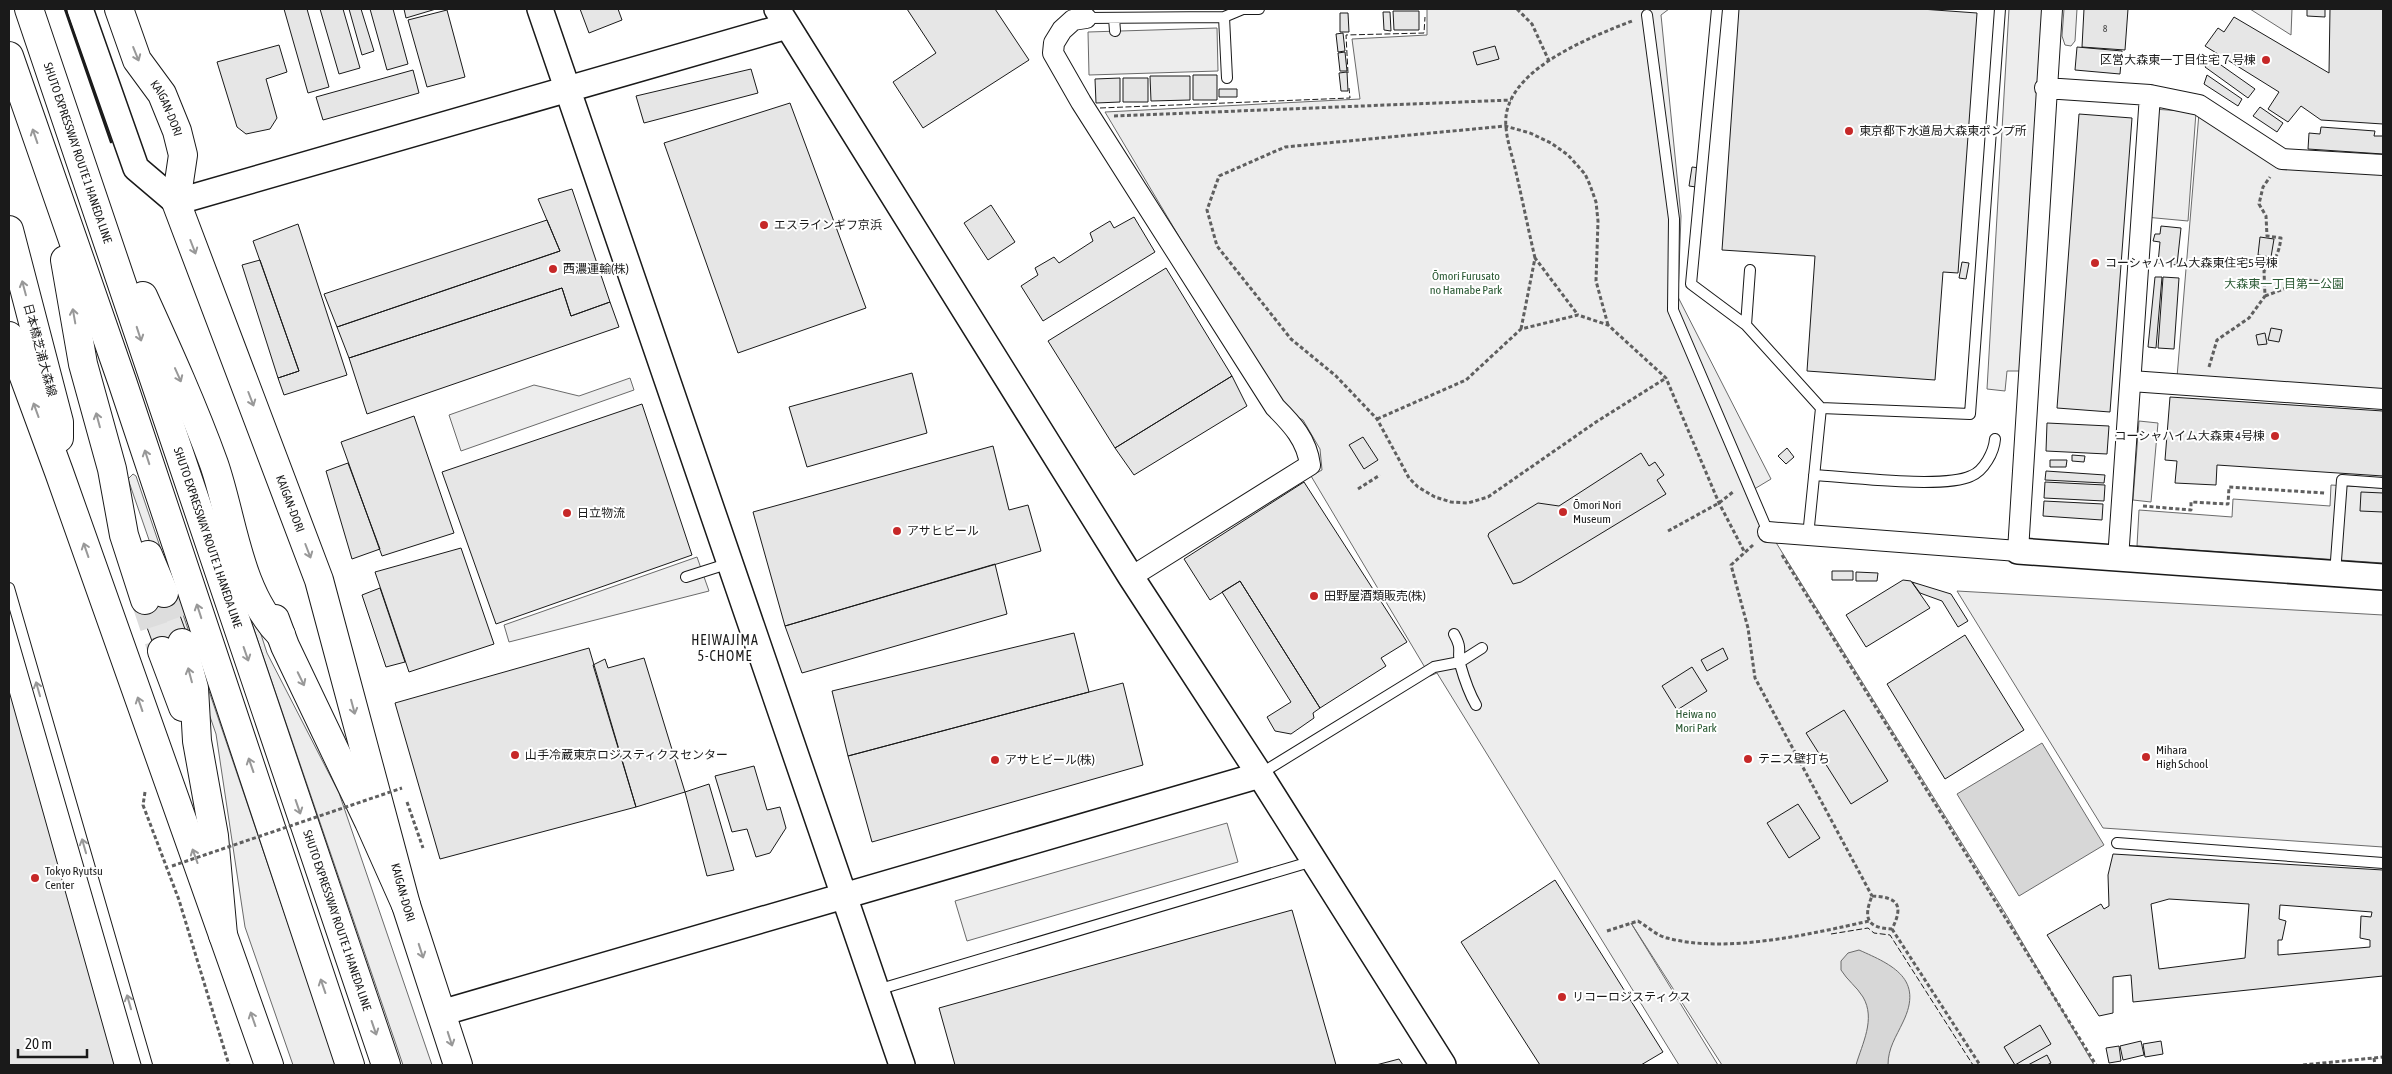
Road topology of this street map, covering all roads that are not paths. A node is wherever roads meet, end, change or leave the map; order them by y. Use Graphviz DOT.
graph roads {
  1 [pos="29,9"];
  2 [pos="80,9"];
  3 [pos="119,9"];
  4 [pos="540,9"];
  5 [pos="1259,9"];
  6 [pos="1716,9"];
  7 [pos="2000,9"];
  8 [pos="2052,9"];
  9 [pos="1647,15"];
  10 [pos="1224,17"];
  11 [pos="782,18"];
  12 [pos="1086,18"];
  13 [pos="1114,18"];
  14 [pos="1115,31"];
  15 [pos="9,56"];
  16 [pos="1227,78"];
  17 [pos="2045,88"];
  18 [pos="569,90"];
  19 [pos="2150,95"];
  20 [pos="2383,165"];
  21 [pos="87,170"];
  22 [pos="51,182"];
  23 [pos="176,202"];
  24 [pos="9,230"];
  25 [pos="1750,270"];
  26 [pos="1746,325"];
  27 [pos="9,336"];
  28 [pos="2131,381"];
  29 [pos="2383,399"];
  30 [pos="1821,408"];
  31 [pos="1995,439"];
  32 [pos="59,472"];
  33 [pos="1814,474"];
  34 [pos="2383,483"];
  35 [pos="1768,532"];
  36 [pos="1808,536"];
  37 [pos="2018,551"];
  38 [pos="2118,559"];
  39 [pos="731,563"];
  40 [pos="2335,574"];
  41 [pos="686,577"];
  42 [pos="1131,577"];
  43 [pos="2383,577"];
  44 [pos="9,588"];
  45 [pos="154,597"];
  46 [pos="1454,634"];
  47 [pos="172,647"];
  48 [pos="1482,648"];
  49 [pos="1460,662"];
  50 [pos="1476,705"];
  51 [pos="1260,775"];
  52 [pos="2117,843"];
  53 [pos="1314,860"];
  54 [pos="2383,863"];
  55 [pos="844,894"];
  56 [pos="406,905"];
  57 [pos="223,935"];
  58 [pos="877,990"];
  59 [pos="441,1013"];
  60 [pos="147,1065"];
  61 [pos="269,1065"];
  62 [pos="350,1065"];
  63 [pos="386,1065"];
  64 [pos="458,1065"];
  65 [pos="902,1065"];
  66 [pos="1443,1065"];
  1 -- 21 [label="main road, SHUTO EXPRESSWAY ROUTE 1 HANEDA LINE"];
  2 -- 23 [label="street"];
  3 -- 23 [label="main road, KAIGAN-DORI, one-way"];
  4 -- 18 [label="street"];
  5 -- 10 [label="lane"];
  6 -- 26 [label="lane"];
  7 -- 30 [label="lane"];
  8 -- 17 [label="street"];
  9 -- 35 [label="lane"];
  10 -- 13 [label="lane"];
  10 -- 16 [label="lane"];
  11 -- 18 [label="street"];
  11 -- 42 [label="street"];
  12 -- 13 [label="lane"];
  12 -- 42 [label="street"];
  13 -- 14 [label="lane"];
  22 -- 15 [label="main road, one-way"];
  17 -- 19 [label="street"];
  17 -- 37 [label="street"];
  18 -- 23 [label="street"];
  18 -- 39 [label="street"];
  19 -- 20 [label="street"];
  19 -- 28 [label="street"];
  21 -- 56 [label="main road, one-way"];
  21 -- 63 [label="main road, SHUTO EXPRESSWAY ROUTE 1 HANEDA LINE, one-way"];
  45 -- 22 [label="main road, one-way"];
  62 -- 22 [label="main road, one-way"];
  23 -- 56 [label="main road, KAIGAN-DORI, one-way"];
  32 -- 24 [label="main road, 日本橋芝浦大森線, one-way"];
  25 -- 26 [label="lane"];
  26 -- 30 [label="lane"];
  32 -- 27 [label="main road, one-way"];
  28 -- 29 [label="street"];
  28 -- 38 [label="street"];
  30 -- 33 [label="lane"];
  31 -- 33 [label="lane"];
  57 -- 32 [label="main road, one-way"];
  33 -- 36 [label="lane"];
  34 -- 40 [label="lane"];
  35 -- 36 [label="street"];
  36 -- 37 [label="street"];
  37 -- 38 [label="street"];
  38 -- 40 [label="street"];
  39 -- 41 [label="lane"];
  39 -- 55 [label="street"];
  40 -- 43 [label="street"];
  42 -- 51 [label="street"];
  60 -- 44 [label="lane, one-way"];
  46 -- 49 [label="lane"];
  57 -- 47 [label="main road, one-way"];
  48 -- 49 [label="lane"];
  49 -- 50 [label="lane"];
  49 -- 51 [label="lane"];
  51 -- 53 [label="street"];
  51 -- 55 [label="street"];
  52 -- 54 [label="lane"];
  53 -- 58 [label="lane"];
  53 -- 66 [label="street"];
  55 -- 58 [label="street"];
  55 -- 59 [label="street"];
  56 -- 59 [label="main road, KAIGAN-DORI, one-way"];
  61 -- 57 [label="main road, one-way"];
  58 -- 65 [label="street"];
  59 -- 64 [label="main road, one-way"];
}
